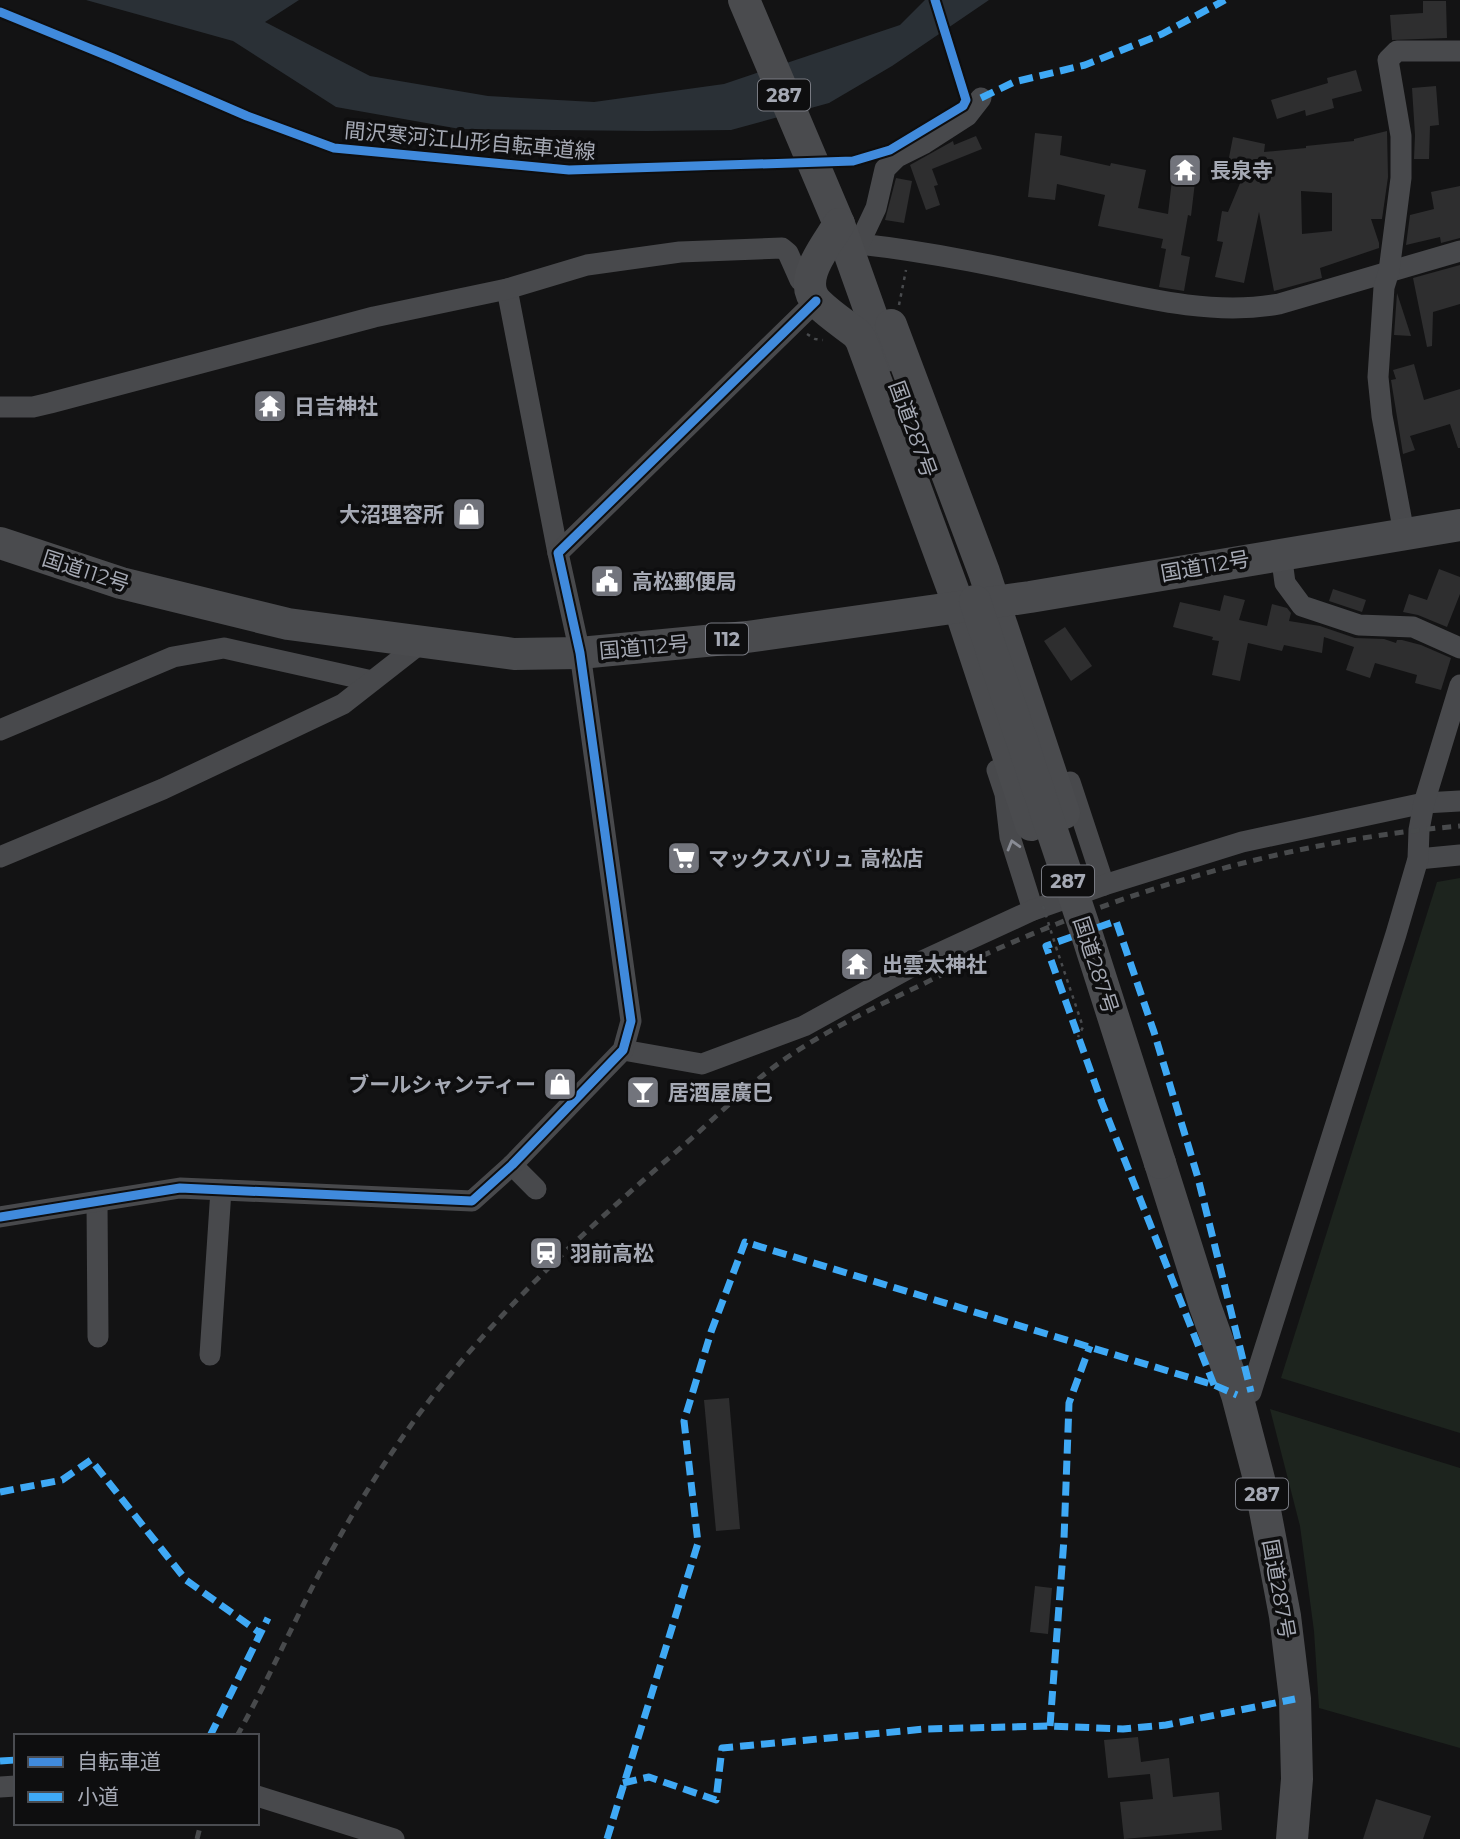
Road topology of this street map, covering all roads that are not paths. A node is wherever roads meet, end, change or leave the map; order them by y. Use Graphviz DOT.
graph roads {
  1 [pos="744,0"];
  2 [pos="1460,51"];
  3 [pos="981,98"];
  4 [pos="848,238"];
  5 [pos="1460,251"];
  6 [pos="1389,271"];
  7 [pos="508,289"];
  8 [pos="812,292"];
  9 [pos="0,407"];
  10 [pos="1460,524"];
  11 [pos="1404,533"];
  12 [pos="0,543"];
  13 [pos="558,553"];
  14 [pos="1281,553"];
  15 [pos="994,602"];
  16 [pos="959,606"];
  17 [pos="237,612"];
  18 [pos="1006,638"];
  19 [pos="421,643"];
  20 [pos="1460,648"];
  21 [pos="229,649"];
  22 [pos="972,649"];
  23 [pos="580,653"];
  24 [pos="372,681"];
  25 [pos="1460,685"];
  26 [pos="0,730"];
  27 [pos="1460,802"];
  28 [pos="1424,803"];
  29 [pos="1460,855"];
  30 [pos="0,858"];
  31 [pos="1418,859"];
  32 [pos="1104,885"];
  33 [pos="1038,908"];
  34 [pos="623,1050"];
  35 [pos="1159,1163"];
  36 [pos="512,1165"];
  37 [pos="536,1189"];
  38 [pos="221,1190"];
  39 [pos="97,1202"];
  40 [pos="0,1217"];
  41 [pos="98,1337"];
  42 [pos="210,1355"];
  43 [pos="1237,1395"];
  44 [pos="259,1797"];
  45 [pos="394,1839"];
  46 [pos="1292,1839"];
  1 -- 4 [label="highway, 国道287号 / 287"];
  2 -- 6 [label="street"];
  3 -- 4 [label="street"];
  4 -- 6 [label="street"];
  4 -- 8 [label="highway"];
  4 -- 15 [label="highway, 287"];
  4 -- 35 [label="highway, 国道287号 / 287, bridge"];
  5 -- 6 [label="street"];
  6 -- 11 [label="street"];
  7 -- 8 [label="street"];
  7 -- 9 [label="street"];
  7 -- 13 [label="street"];
  8 -- 13 [label="street"];
  8 -- 16 [label="highway, 287"];
  10 -- 11 [label="highway, 国道112号 / 112"];
  11 -- 14 [label="highway, 国道112号 / 112"];
  12 -- 17 [label="highway, 国道112号 / 112"];
  13 -- 23 [label="street"];
  14 -- 15 [label="highway, 国道112号 / 112"];
  14 -- 20 [label="street"];
  15 -- 16 [label="highway, 国道112号 / 112"];
  15 -- 18 [label="highway, 287"];
  16 -- 22 [label="highway, 287"];
  16 -- 23 [label="highway, 国道112号 / 112"];
  17 -- 19 [label="highway, 国道112号 / 112"];
  17 -- 21 [label="street"];
  18 -- 32 [label="street"];
  18 -- 35 [label="highway, 287"];
  19 -- 23 [label="highway, 国道112号 / 112"];
  19 -- 24 [label="street"];
  21 -- 24 [label="street"];
  21 -- 26 [label="street"];
  33 -- 22 [label="street, one-way"];
  22 -- 35 [label="highway, 287"];
  23 -- 34 [label="street"];
  24 -- 30 [label="street"];
  25 -- 28 [label="street"];
  27 -- 28 [label="street"];
  28 -- 31 [label="street"];
  28 -- 32 [label="street"];
  29 -- 31 [label="street"];
  31 -- 43 [label="street"];
  32 -- 33 [label="street"];
  33 -- 34 [label="street"];
  34 -- 36 [label="street"];
  35 -- 43 [label="highway, 国道287号 / 287"];
  36 -- 37 [label="street"];
  36 -- 38 [label="street"];
  38 -- 39 [label="street"];
  38 -- 42 [label="street"];
  39 -- 40 [label="street"];
  39 -- 41 [label="street"];
  43 -- 46 [label="highway, 国道287号 / 287"];
  44 -- 45 [label="street"];
}
